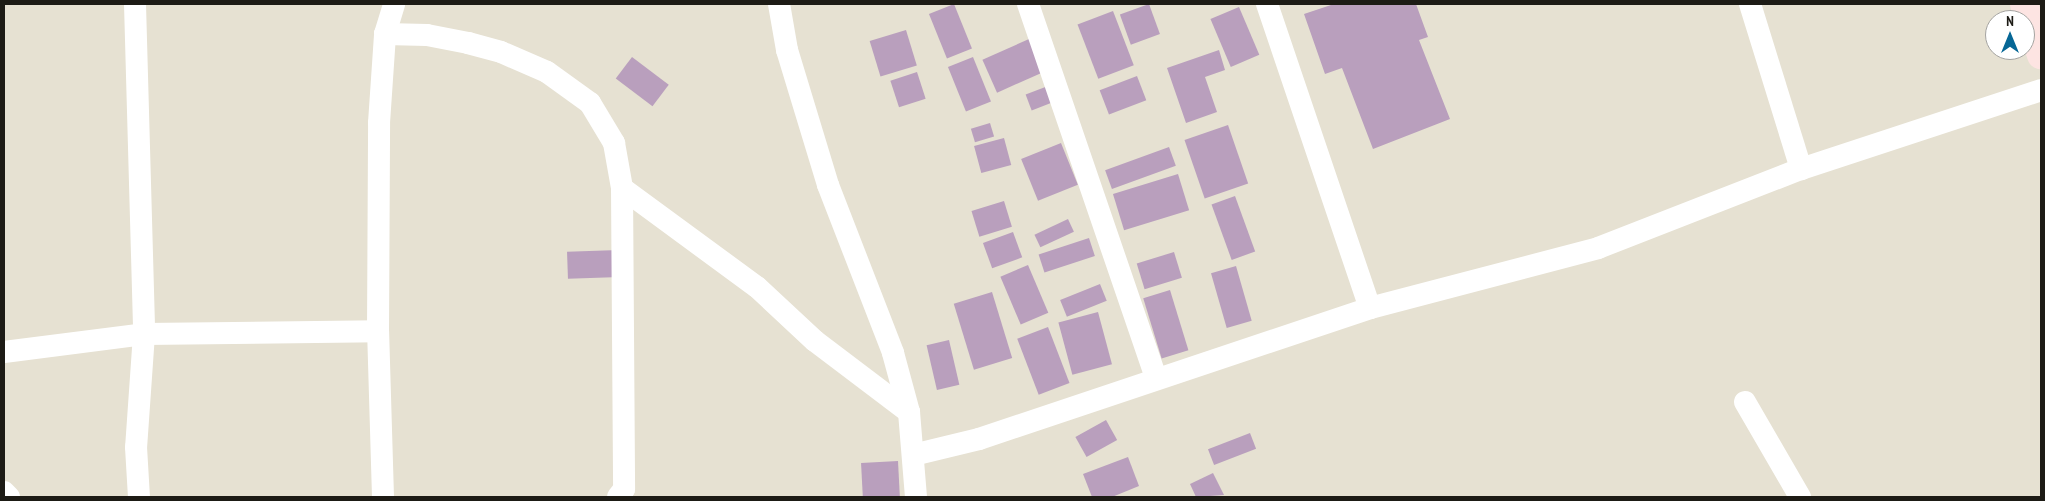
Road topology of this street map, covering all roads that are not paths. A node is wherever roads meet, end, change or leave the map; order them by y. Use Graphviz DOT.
graph roads {
  1 [pos="135,4"];
  2 [pos="394,4"];
  3 [pos="779,4"];
  4 [pos="1028,4"];
  5 [pos="1267,4"];
  6 [pos="1750,4"];
  7 [pos="2024,4"];
  8 [pos="385,34"];
  9 [pos="2041,55"];
  10 [pos="2041,90"];
  11 [pos="1801,169"];
  12 [pos="622,188"];
  13 [pos="1370,308"];
  14 [pos="378,331"];
  15 [pos="144,334"];
  16 [pos="4,352"];
  17 [pos="1156,377"];
  18 [pos="1745,402"];
  19 [pos="909,412"];
  20 [pos="913,455"];
  21 [pos="4,492"];
  22 [pos="9,497"];
  23 [pos="139,497"];
  24 [pos="383,497"];
  25 [pos="618,497"];
  26 [pos="916,497"];
  27 [pos="1800,497"];
  1 -- 15 [label="street"];
  2 -- 8 [label="street"];
  3 -- 19 [label="street"];
  4 -- 17 [label="street"];
  5 -- 13 [label="street"];
  6 -- 11 [label="street"];
  7 -- 9 [label="street"];
  8 -- 12 [label="street"];
  8 -- 14 [label="street"];
  10 -- 11 [label="street"];
  11 -- 13 [label="street"];
  12 -- 19 [label="street"];
  12 -- 25 [label="street"];
  13 -- 17 [label="street"];
  14 -- 15 [label="street"];
  14 -- 24 [label="street"];
  15 -- 16 [label="street"];
  15 -- 23 [label="street"];
  17 -- 20 [label="street"];
  18 -- 27 [label="street"];
  19 -- 20 [label="street"];
  20 -- 26 [label="street"];
  21 -- 22 [label="street"];
}
